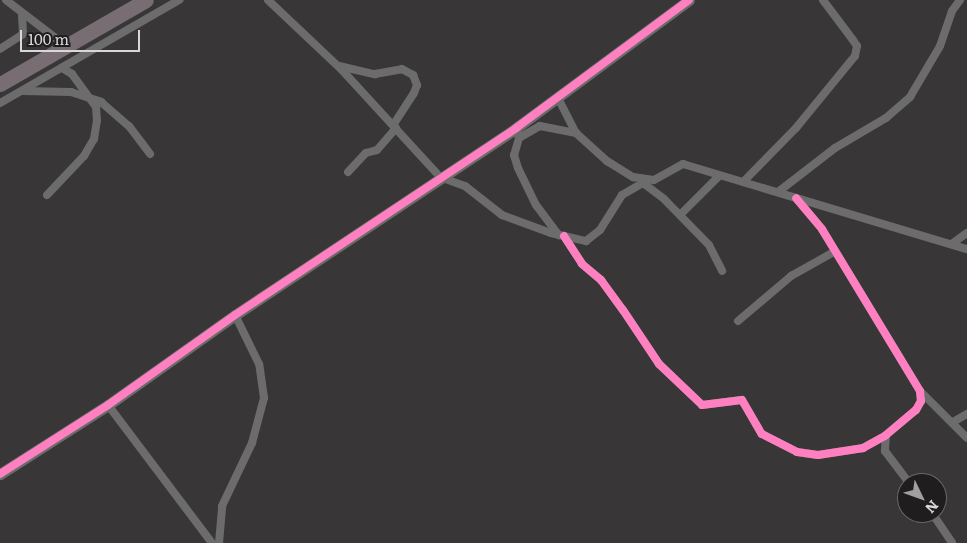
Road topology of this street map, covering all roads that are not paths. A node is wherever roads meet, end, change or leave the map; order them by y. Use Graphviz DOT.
graph roads {
  1 [pos="146,0"];
  2 [pos="179,0"];
  3 [pos="268,0"];
  4 [pos="689,0"];
  5 [pos="823,0"];
  6 [pos="960,0"];
  7 [pos="9,1"];
  8 [pos="22,14"];
  9 [pos="66,46"];
  10 [pos="0,49"];
  11 [pos="339,66"];
  12 [pos="62,68"];
  13 [pos="0,84"];
  14 [pos="20,91"];
  15 [pos="88,97"];
  16 [pos="558,98"];
  17 [pos="0,103"];
  18 [pos="394,127"];
  19 [pos="518,133"];
  20 [pos="576,133"];
  21 [pos="150,154"];
  22 [pos="348,172"];
  23 [pos="719,176"];
  24 [pos="440,177"];
  25 [pos="646,182"];
  26 [pos="743,182"];
  27 [pos="778,192"];
  28 [pos="47,195"];
  29 [pos="796,198"];
  30 [pos="680,215"];
  31 [pos="967,233"];
  32 [pos="561,235"];
  33 [pos="953,243"];
  34 [pos="967,249"];
  35 [pos="834,252"];
  36 [pos="722,271"];
  37 [pos="235,315"];
  38 [pos="738,321"];
  39 [pos="920,391"];
  40 [pos="108,404"];
  41 [pos="967,414"];
  42 [pos="953,422"];
  43 [pos="886,435"];
  44 [pos="967,438"];
  45 [pos="902,473"];
  46 [pos="0,474"];
  47 [pos="939,523"];
  48 [pos="212,543"];
  49 [pos="219,543"];
  50 [pos="952,543"];
  1 -- 9 [label="highway"];
  2 -- 12 [label="street"];
  3 -- 11 [label="street"];
  4 -- 16 [label="street"];
  5 -- 26 [label="street"];
  6 -- 27 [label="street"];
  7 -- 8 [label="street"];
  8 -- 9 [label="street"];
  8 -- 10 [label="street"];
  9 -- 13 [label="highway"];
  11 -- 18 [label="street"];
  11 -- 18 [label="street"];
  12 -- 14 [label="street"];
  12 -- 15 [label="street"];
  14 -- 15 [label="street"];
  14 -- 17 [label="street"];
  15 -- 21 [label="street"];
  15 -- 28 [label="street"];
  16 -- 19 [label="street"];
  16 -- 20 [label="street"];
  18 -- 22 [label="street"];
  18 -- 24 [label="street"];
  19 -- 20 [label="street"];
  19 -- 24 [label="street"];
  19 -- 32 [label="street"];
  20 -- 25 [label="street"];
  23 -- 25 [label="street"];
  23 -- 26 [label="street"];
  23 -- 30 [label="street"];
  24 -- 32 [label="street"];
  24 -- 37 [label="street"];
  25 -- 30 [label="street"];
  25 -- 32 [label="street"];
  26 -- 27 [label="street"];
  27 -- 29 [label="street"];
  29 -- 33 [label="street"];
  29 -- 35 [label="street"];
  30 -- 36 [label="street"];
  31 -- 33 [label="street"];
  32 -- 43 [label="street"];
  33 -- 34 [label="street"];
  35 -- 38 [label="street"];
  35 -- 39 [label="street"];
  37 -- 40 [label="street"];
  37 -- 49 [label="street"];
  39 -- 42 [label="street"];
  39 -- 43 [label="street"];
  40 -- 46 [label="street"];
  40 -- 48 [label="street"];
  41 -- 42 [label="street"];
  42 -- 44 [label="street"];
  43 -- 45 [label="street"];
  47 -- 50 [label="street"];
}
